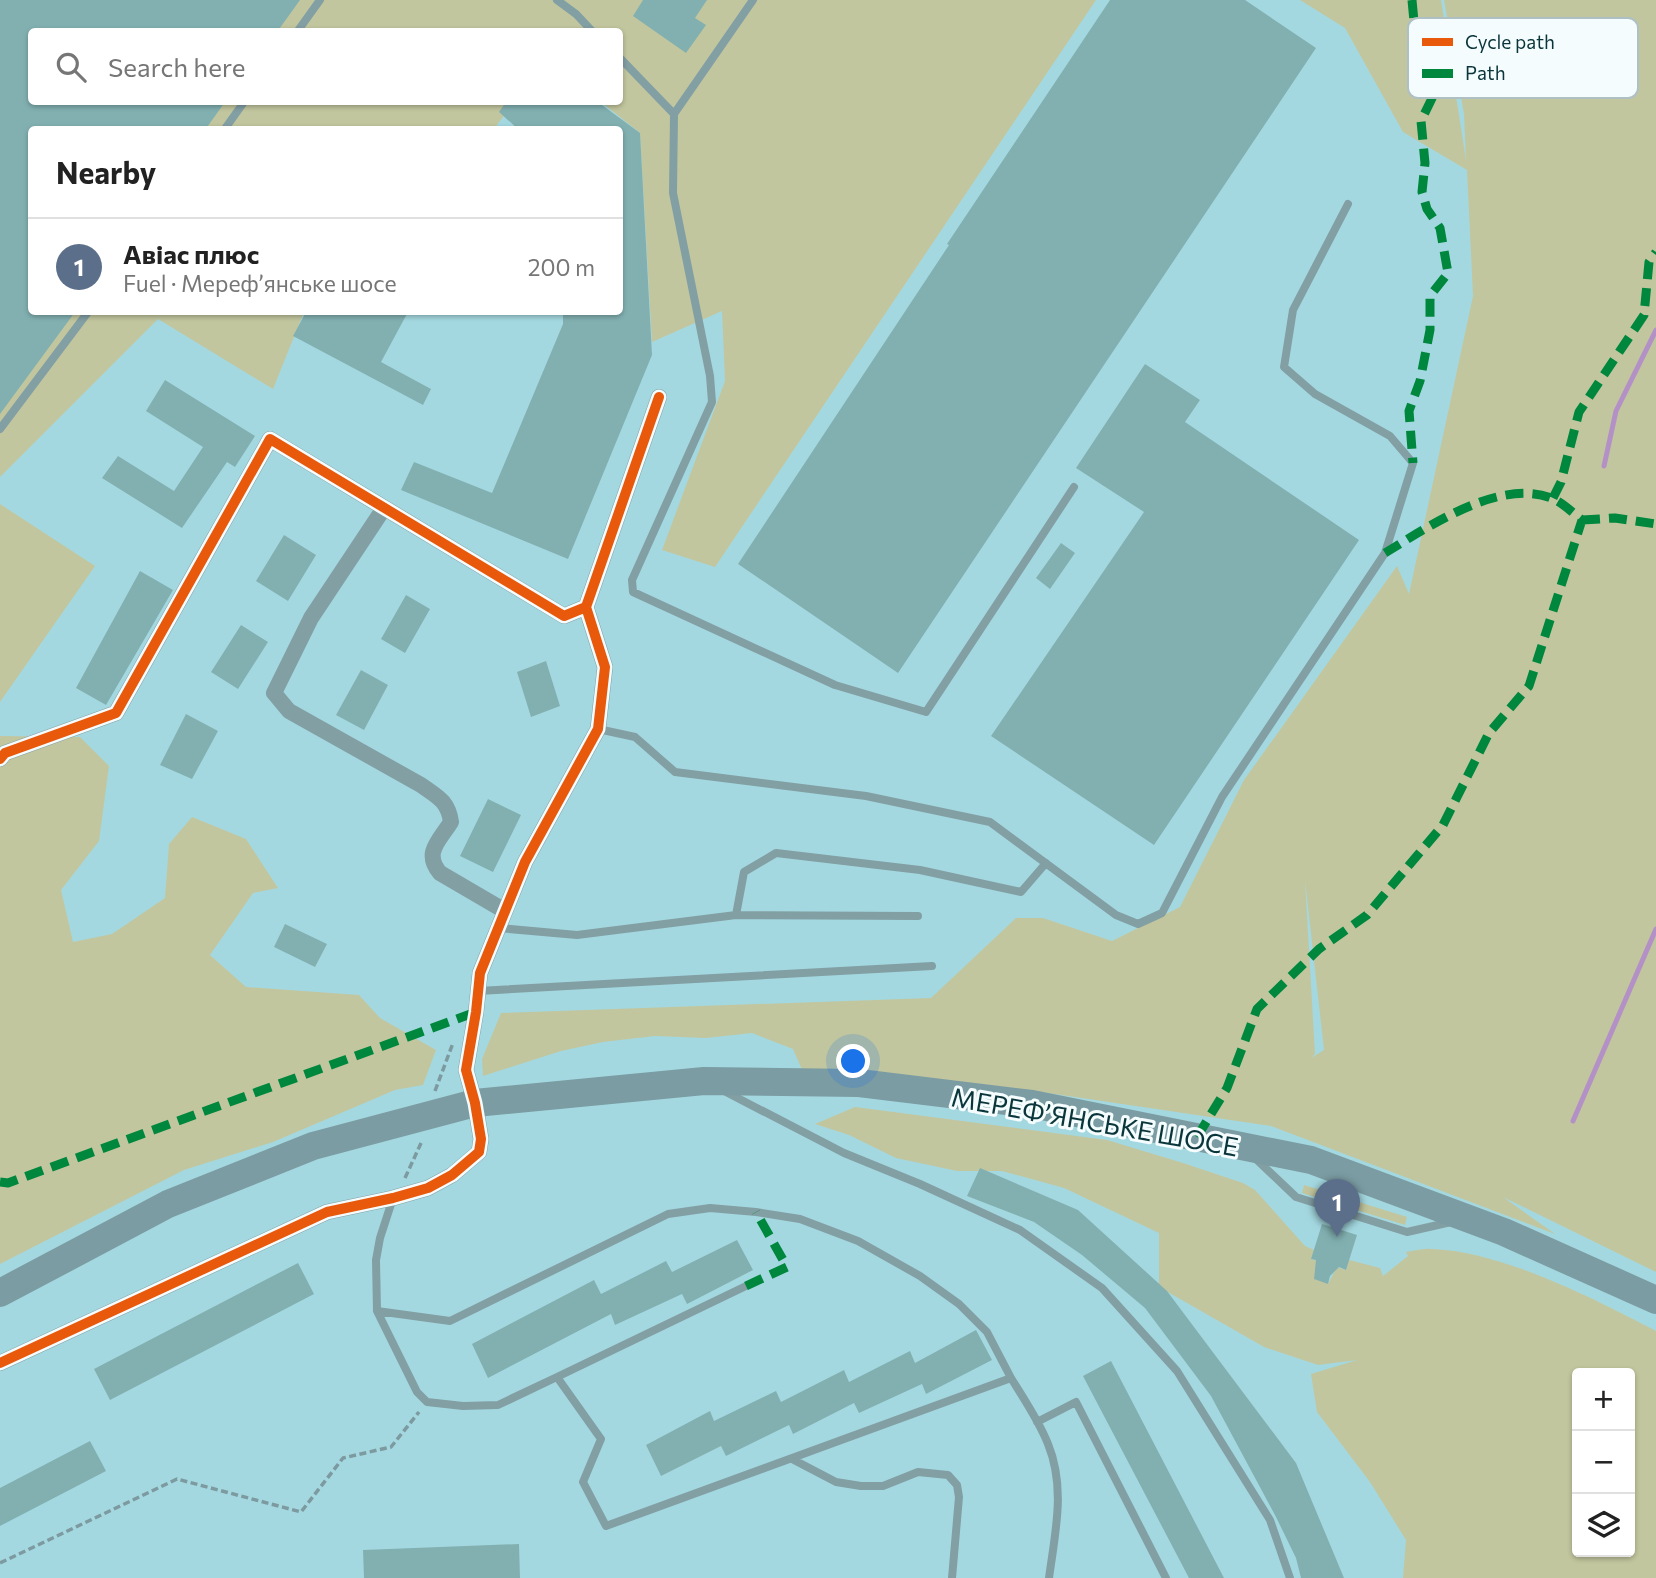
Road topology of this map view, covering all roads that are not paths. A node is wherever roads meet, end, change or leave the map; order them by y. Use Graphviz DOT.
graph roads {
  1 [pos="320,0"];
  2 [pos="557,0"];
  3 [pos="753,0"];
  4 [pos="300,28"];
  5 [pos="589,28"];
  6 [pos="623,61"];
  7 [pos="242,105"];
  8 [pos="674,114"];
  9 [pos="227,126"];
  10 [pos="1348,204"];
  11 [pos="86,315"];
  12 [pos="659,397"];
  13 [pos="0,429"];
  14 [pos="1073,488"];
  15 [pos="384,508"];
  16 [pos="586,607"];
  17 [pos="598,729"];
  18 [pos="0,759"];
  19 [pos="1046,863"];
  20 [pos="505,911"];
  21 [pos="736,915"];
  22 [pos="918,916"];
  23 [pos="498,928"];
  24 [pos="932,966"];
  25 [pos="478,991"];
  26 [pos="704,1081"];
  27 [pos="475,1103"];
  28 [pos="1243,1147"];
  29 [pos="393,1198"];
  30 [pos="1466,1218"];
  31 [pos="746,1286"];
  32 [pos="0,1293"];
  33 [pos="1656,1300"];
  34 [pos="377,1311"];
  35 [pos="0,1363"];
  36 [pos="557,1377"];
  37 [pos="1011,1378"];
  38 [pos="1037,1422"];
  39 [pos="792,1460"];
  40 [pos="952,1578"];
  41 [pos="1049,1578"];
  42 [pos="1167,1578"];
  43 [pos="1290,1578"];
  1 -- 4 [label="lane"];
  2 -- 5 [label="lane"];
  3 -- 8 [label="lane"];
  6 -- 8 [label="lane"];
  7 -- 9 [label="lane"];
  8 -- 14 [label="lane"];
  10 -- 19 [label="lane"];
  11 -- 13 [label="lane"];
  12 -- 16 [label="street"];
  15 -- 16 [label="street"];
  15 -- 18 [label="street"];
  15 -- 20 [label="street"];
  16 -- 17 [label="street"];
  17 -- 19 [label="lane"];
  17 -- 20 [label="street"];
  19 -- 21 [label="lane"];
  20 -- 23 [label="street"];
  21 -- 22 [label="lane"];
  21 -- 23 [label="lane"];
  23 -- 25 [label="street"];
  24 -- 25 [label="lane"];
  25 -- 27 [label="street"];
  26 -- 27 [label="highway, МЕРЕФ’ЯНСЬКЕ ШОСЕ"];
  26 -- 28 [label="highway, МЕРЕФ’ЯНСЬКЕ ШОСЕ"];
  26 -- 43 [label="lane"];
  27 -- 29 [label="street"];
  27 -- 32 [label="highway, МЕРЕФ’ЯНСЬКЕ ШОСЕ"];
  28 -- 30 [label="highway, МЕРЕФ’ЯНСЬКЕ ШОСЕ"];
  28 -- 30 [label="lane"];
  29 -- 34 [label="lane"];
  29 -- 35 [label="street"];
  30 -- 33 [label="highway, МЕРЕФ’ЯНСЬКЕ ШОСЕ"];
  31 -- 36 [label="lane"];
  34 -- 36 [label="lane"];
  34 -- 37 [label="lane"];
  36 -- 39 [label="lane"];
  37 -- 38 [label="lane"];
  37 -- 39 [label="lane"];
  38 -- 41 [label="lane"];
  38 -- 42 [label="lane"];
  39 -- 40 [label="lane"];
}
